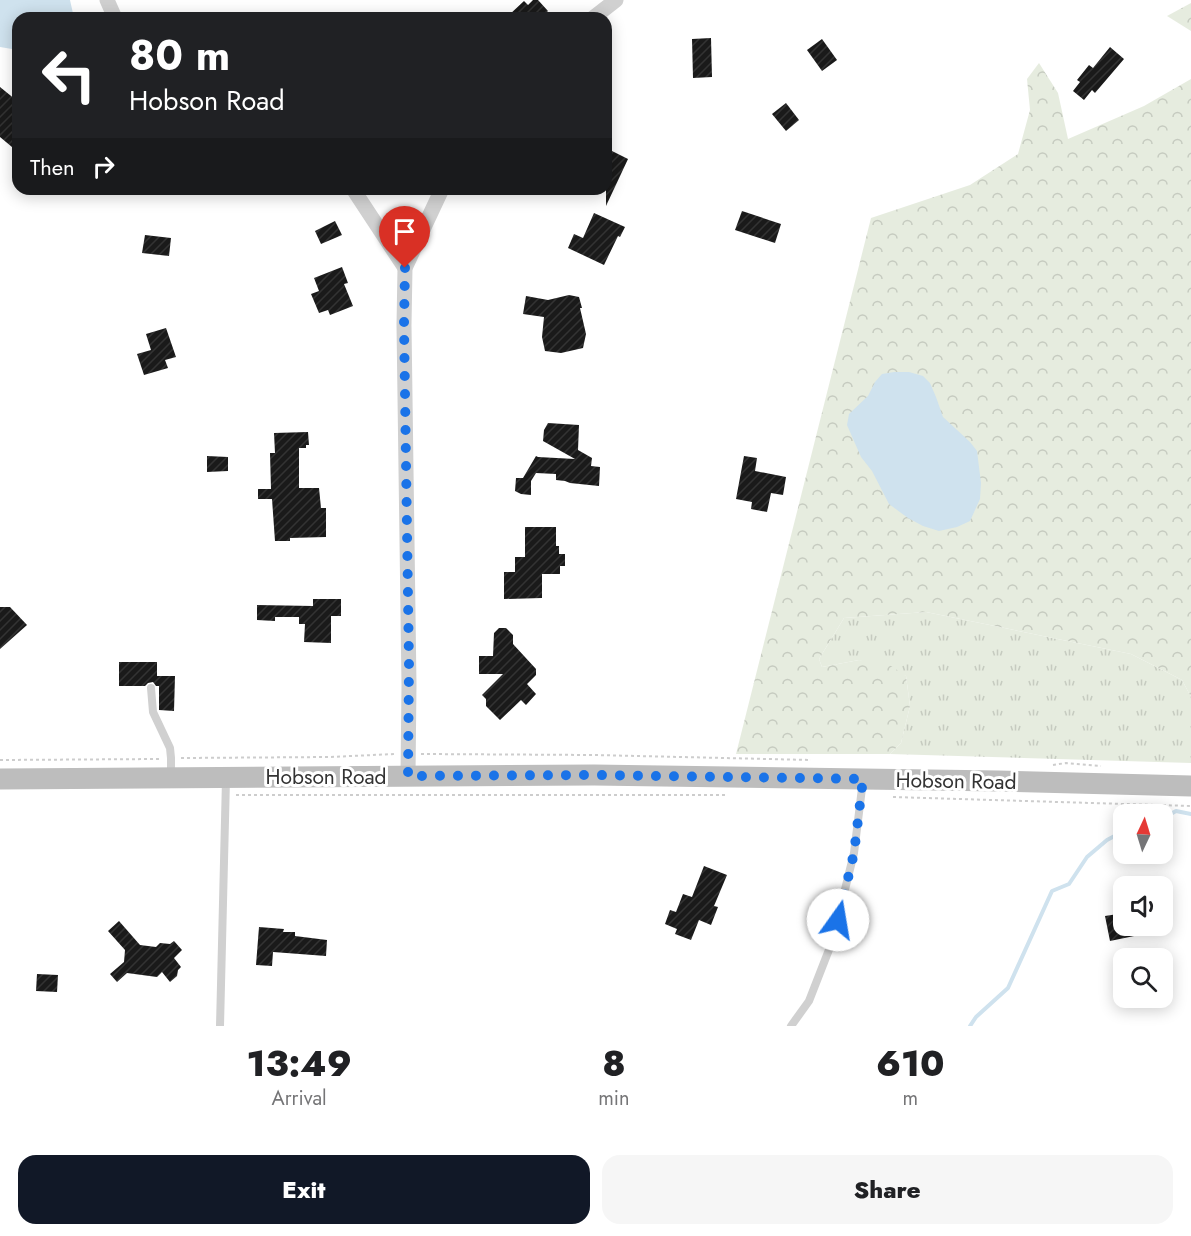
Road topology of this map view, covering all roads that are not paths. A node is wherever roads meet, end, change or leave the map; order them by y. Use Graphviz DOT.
graph roads {
  1 [pos="616,0"];
  2 [pos="601,12"];
  3 [pos="357,195"];
  4 [pos="439,195"];
  5 [pos="405,268"];
  6 [pos="151,688"];
  7 [pos="171,768"];
  8 [pos="408,776"];
  9 [pos="0,779"];
  10 [pos="863,779"];
  11 [pos="226,786"];
  12 [pos="1191,786"];
  13 [pos="219,1026"];
  14 [pos="791,1026"];
  1 -- 2 [label="street"];
  3 -- 5 [label="street"];
  4 -- 5 [label="street"];
  5 -- 8 [label="street"];
  6 -- 7 [label="lane"];
  7 -- 9 [label="main road, Hobson Road"];
  7 -- 11 [label="main road, Hobson Road"];
  8 -- 10 [label="main road, Hobson Road"];
  8 -- 11 [label="main road, Hobson Road"];
  10 -- 12 [label="main road, Hobson Road"];
  10 -- 14 [label="lane"];
  11 -- 13 [label="lane"];
}
